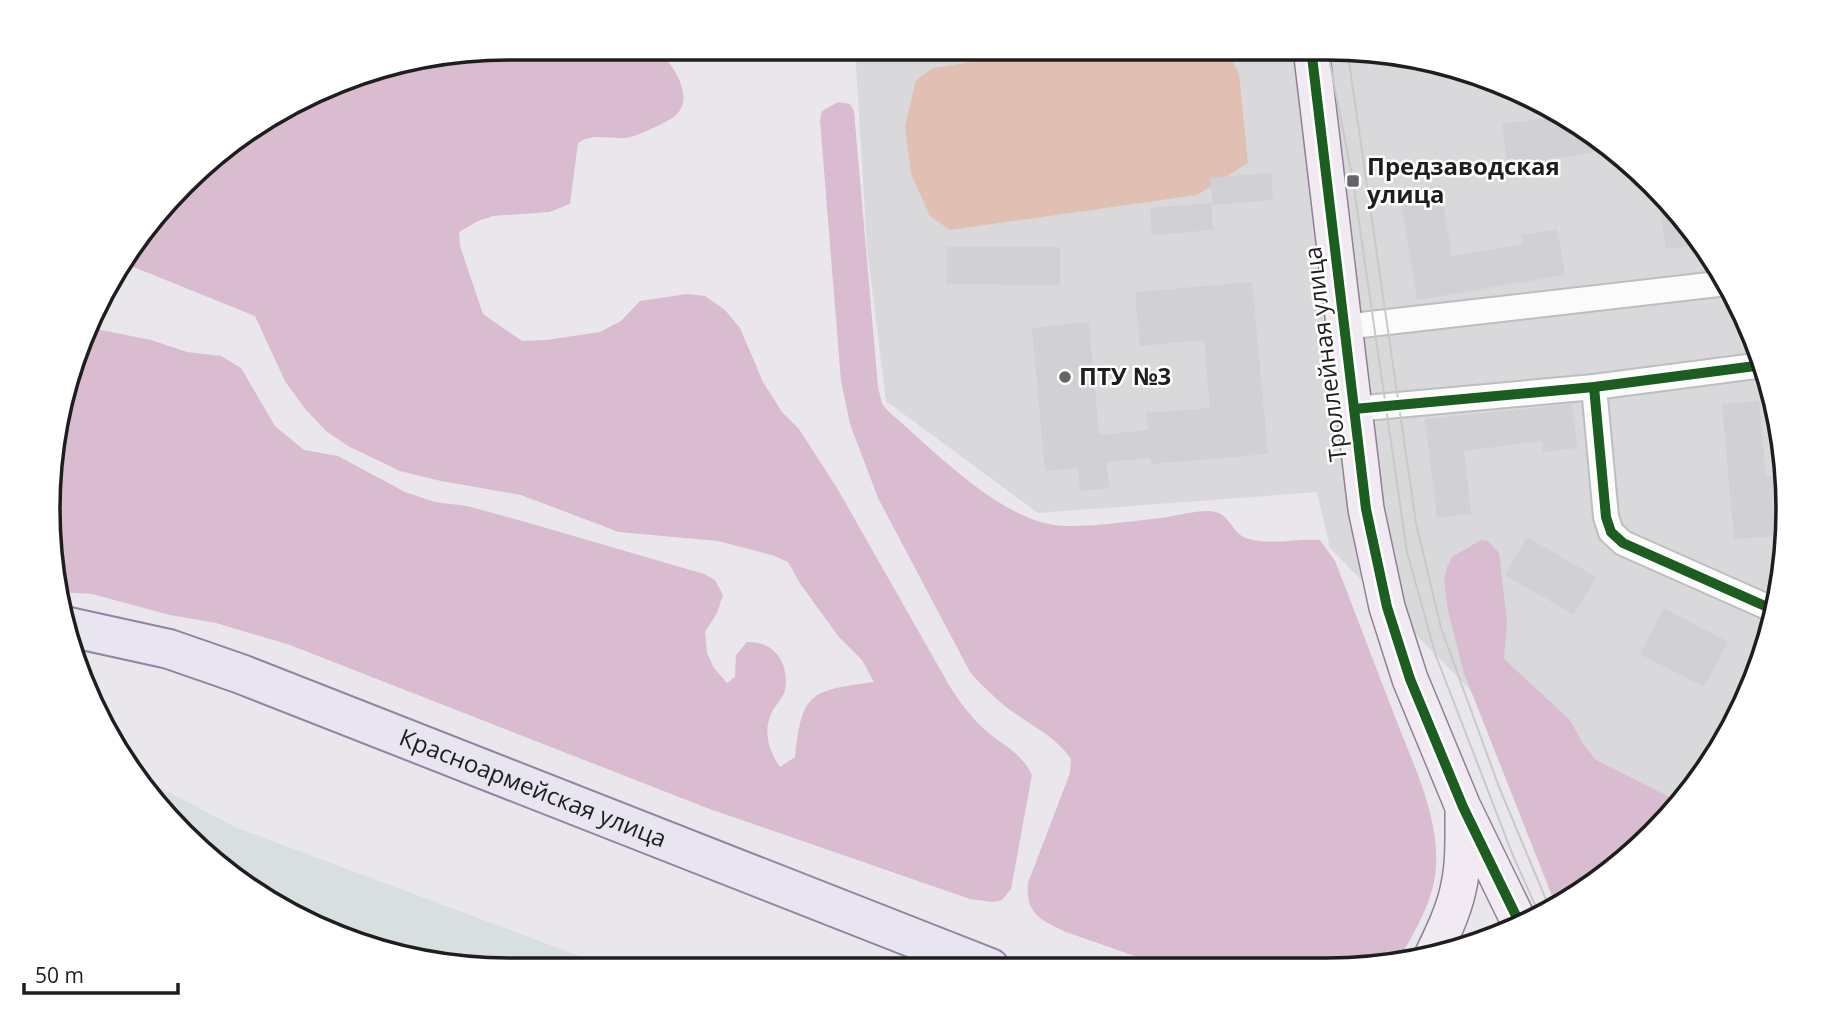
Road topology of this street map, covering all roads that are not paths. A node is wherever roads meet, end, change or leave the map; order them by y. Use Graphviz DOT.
graph roads {
  1 [pos="1313,60"];
  2 [pos="1715,284"];
  3 [pos="1344,327"];
  4 [pos="1752,366"];
  5 [pos="1594,387"];
  6 [pos="1354,409"];
  7 [pos="1765,606"];
  8 [pos="76,628"];
  9 [pos="82,650"];
  10 [pos="1463,807"];
  11 [pos="1516,916"];
  12 [pos="1437,944"];
  13 [pos="903,958"];
  14 [pos="965,958"];
  1 -- 3 [label="street, Троллейная улица"];
  2 -- 3 [label="street"];
  3 -- 6 [label="street, Троллейная улица"];
  4 -- 5 [label="street"];
  5 -- 6 [label="street"];
  5 -- 7 [label="street"];
  6 -- 10 [label="street, Троллейная улица"];
  8 -- 14 [label="main road, Красноармейская улица"];
  9 -- 13 [label="main road, Красноармейская улица"];
  10 -- 11 [label="street, Троллейная улица"];
  10 -- 12 [label="street"];
}
